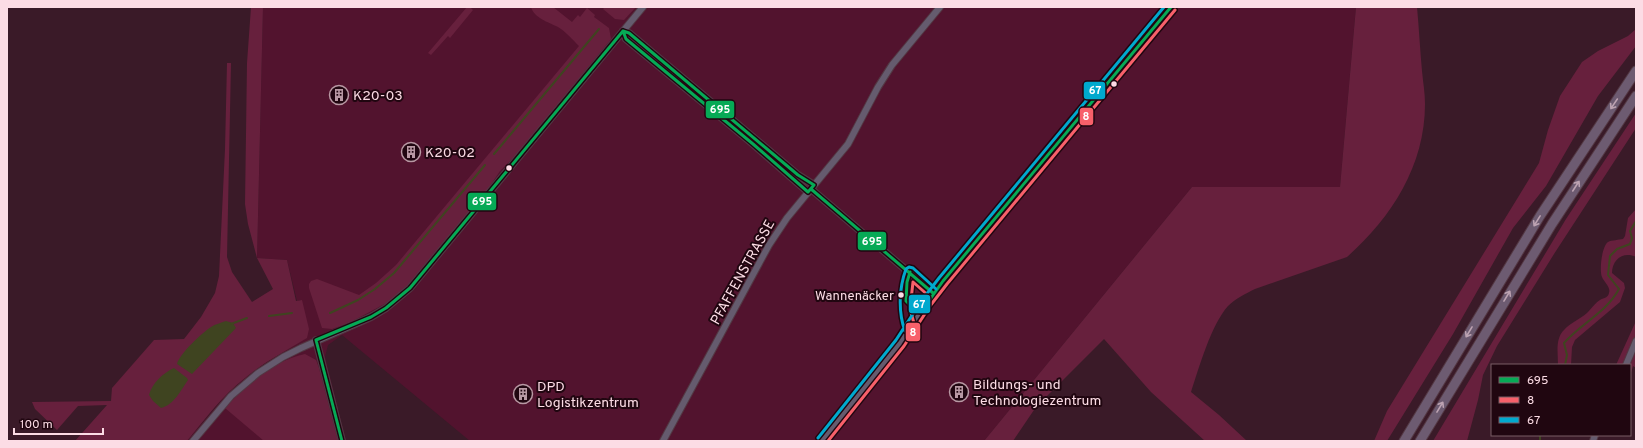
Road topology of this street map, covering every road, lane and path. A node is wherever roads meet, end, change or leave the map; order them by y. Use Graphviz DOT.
graph roads {
  1 [pos="643,7"];
  2 [pos="940,7"];
  3 [pos="1170,7"];
  4 [pos="623,30"];
  5 [pos="1636,71"];
  6 [pos="1636,96"];
  7 [pos="754,142"];
  8 [pos="811,189"];
  9 [pos="933,293"];
  10 [pos="316,340"];
  11 [pos="1636,341"];
  12 [pos="1626,364"];
  13 [pos="193,441"];
  14 [pos="342,441"];
  15 [pos="663,441"];
  16 [pos="822,441"];
  17 [pos="1404,441"];
  18 [pos="1420,441"];
  1 -- 4 [label="street"];
  2 -- 8 [label="street, PFAFFENSTRASSE"];
  3 -- 9 [label="street"];
  4 -- 7 [label="street"];
  4 -- 10 [label="street"];
  5 -- 17 [label="highway, one-way"];
  18 -- 6 [label="highway, one-way"];
  7 -- 8 [label="street"];
  7 -- 8 [label="street"];
  8 -- 9 [label="street"];
  8 -- 15 [label="street, PFAFFENSTRASSE"];
  9 -- 16 [label="street"];
  10 -- 13 [label="street"];
  10 -- 14 [label="street"];
  11 -- 12 [label="street"];
}
